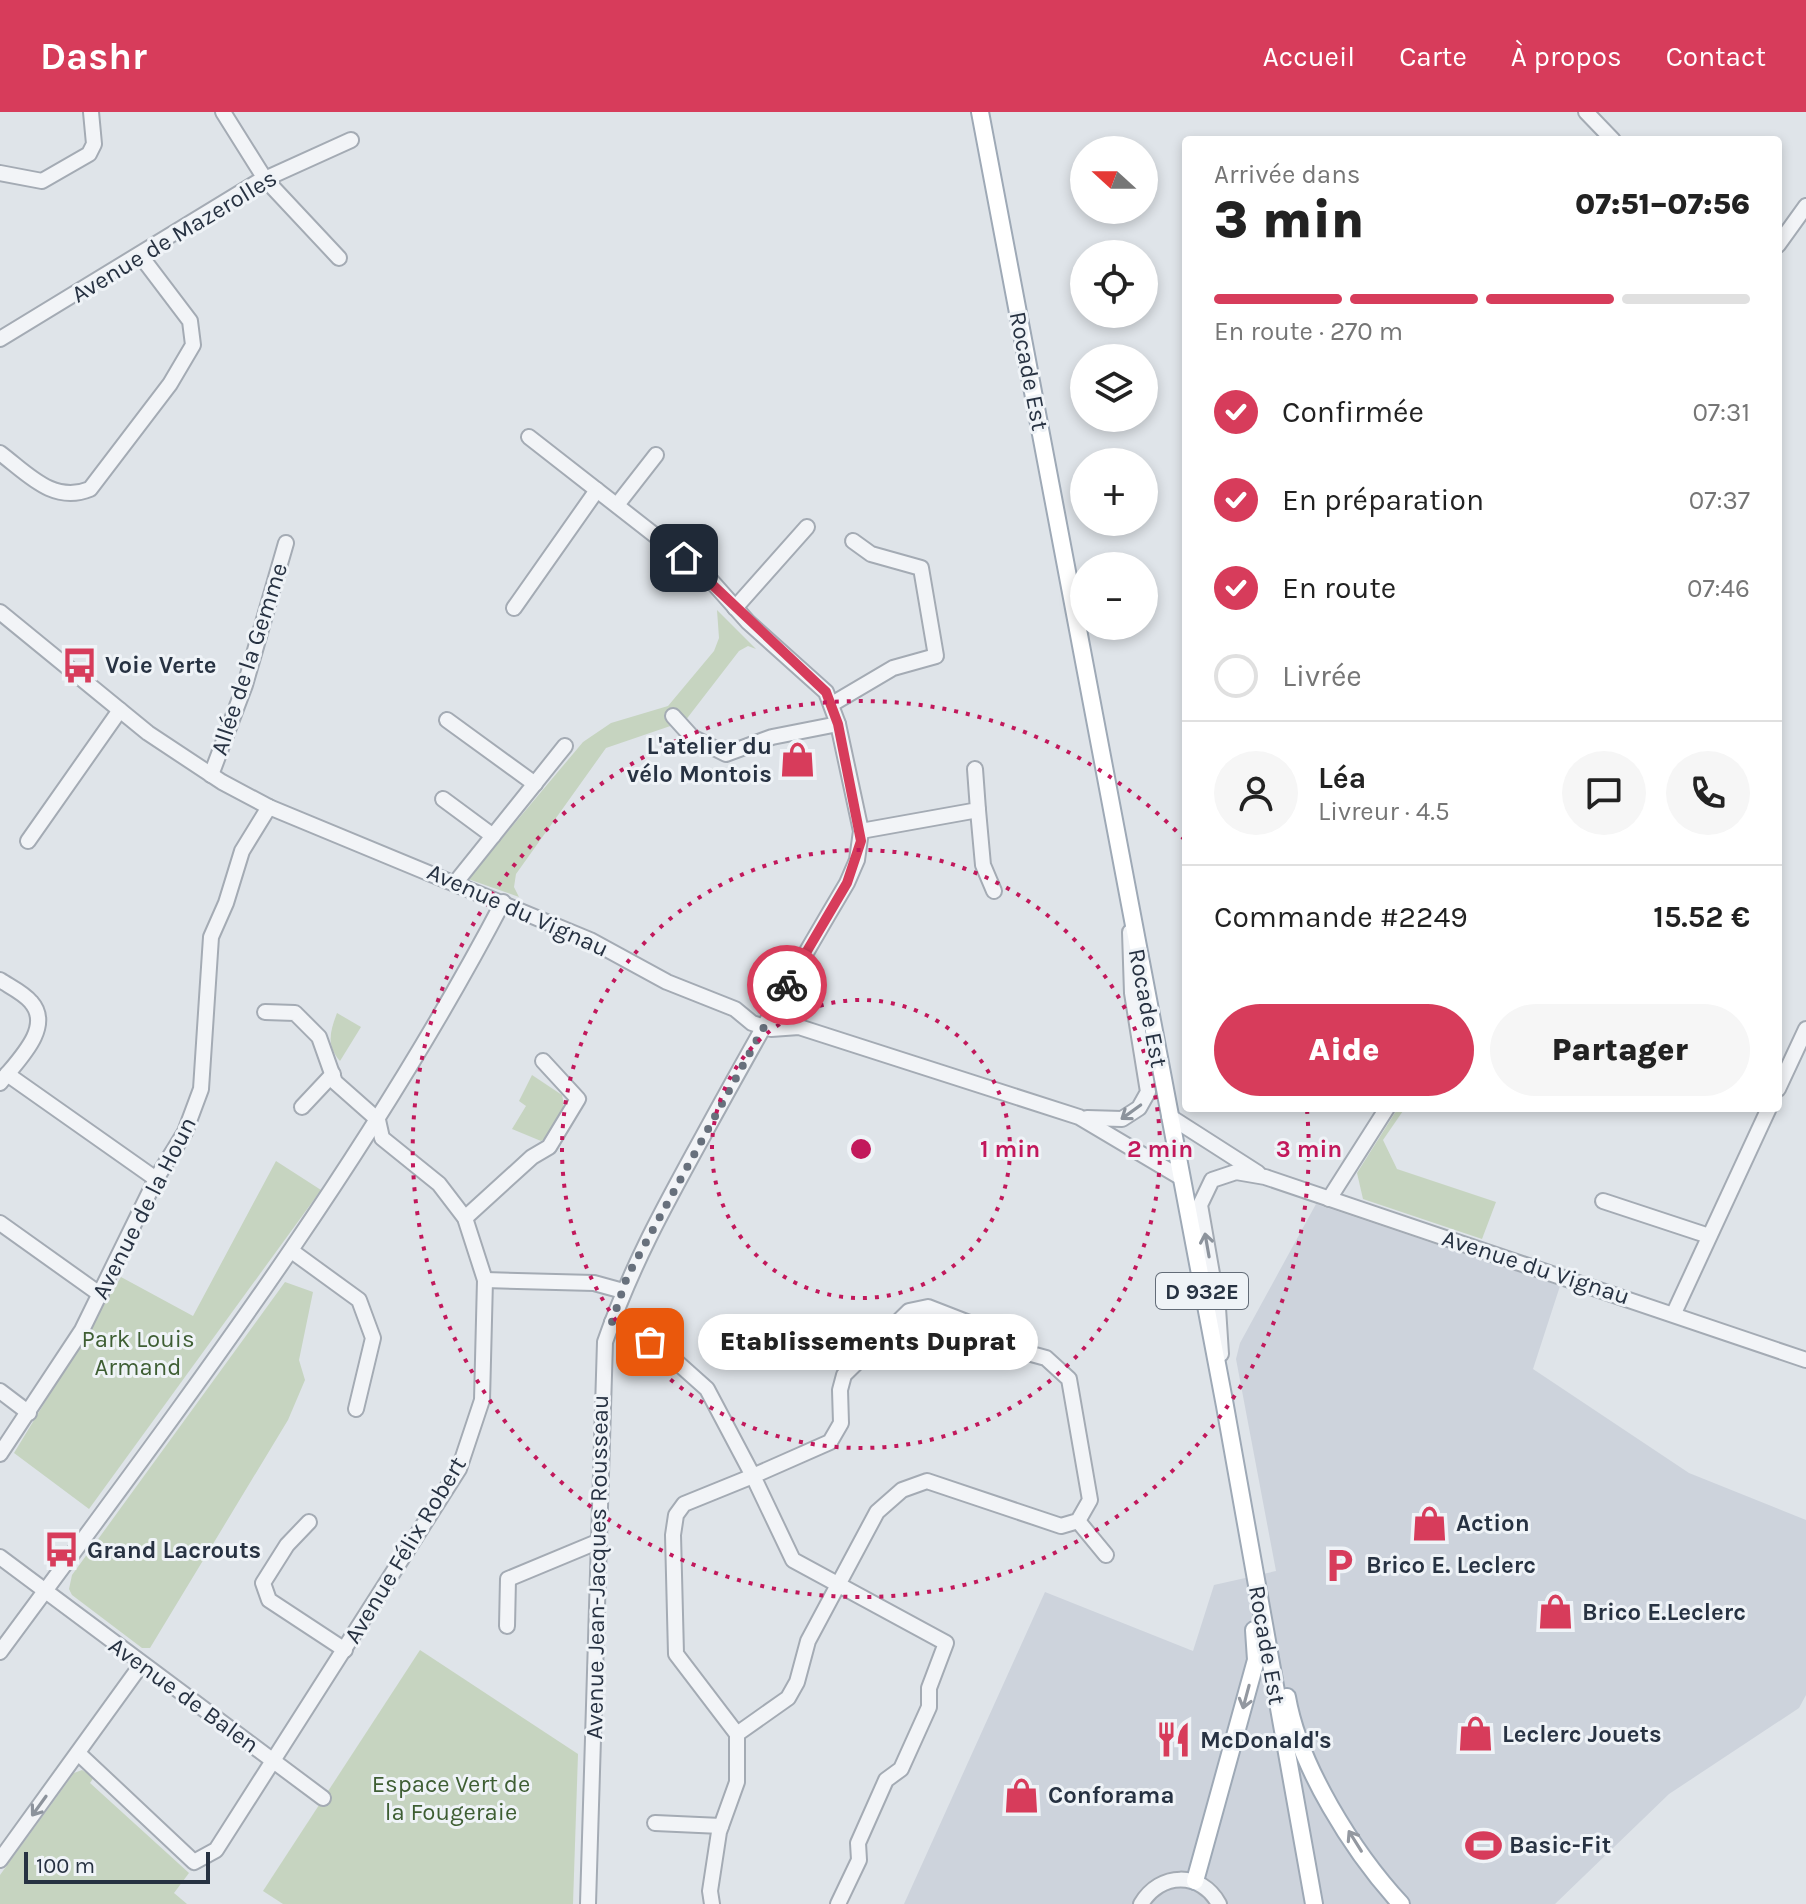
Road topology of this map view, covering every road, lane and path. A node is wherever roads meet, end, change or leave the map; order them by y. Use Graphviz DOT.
graph roads {
  1 [pos="91,112"];
  2 [pos="223,112"];
  3 [pos="980,112"];
  4 [pos="1586,112"];
  5 [pos="1609,136"];
  6 [pos="351,140"];
  7 [pos="0,173"];
  8 [pos="265,179"];
  9 [pos="1806,206"];
  10 [pos="1782,239"];
  11 [pos="140,255"];
  12 [pos="339,258"];
  13 [pos="0,339"];
  14 [pos="529,437"];
  15 [pos="0,453"];
  16 [pos="656,455"];
  17 [pos="597,490"];
  18 [pos="617,505"];
  19 [pos="807,527"];
  20 [pos="853,541"];
  21 [pos="286,543"];
  22 [pos="514,608"];
  23 [pos="735,608"];
  24 [pos="0,612"];
  25 [pos="832,704"];
  26 [pos="120,710"];
  27 [pos="673,716"];
  28 [pos="447,720"];
  29 [pos="838,724"];
  30 [pos="565,746"];
  31 [pos="975,769"];
  32 [pos="211,775"];
  33 [pos="535,784"];
  34 [pos="443,799"];
  35 [pos="269,807"];
  36 [pos="978,810"];
  37 [pos="861,831"];
  38 [pos="493,836"];
  39 [pos="28,841"];
  40 [pos="456,882"];
  41 [pos="994,891"];
  42 [pos="503,902"];
  43 [pos="1128,903"];
  44 [pos="0,980"];
  45 [pos="265,1012"];
  46 [pos="762,1027"];
  47 [pos="1806,1029"];
  48 [pos="543,1061"];
  49 [pos="333,1074"];
  50 [pos="4,1078"];
  51 [pos="1782,1080"];
  52 [pos="302,1107"];
  53 [pos="1384,1112"];
  54 [pos="1767,1112"];
  55 [pos="1169,1116"];
  56 [pos="1079,1117"];
  57 [pos="378,1120"];
  58 [pos="1180,1177"];
  59 [pos="1265,1177"];
  60 [pos="156,1179"];
  61 [pos="1329,1199"];
  62 [pos="1603,1201"];
  63 [pos="465,1218"];
  64 [pos="0,1223"];
  65 [pos="1709,1236"];
  66 [pos="293,1252"];
  67 [pos="485,1280"];
  68 [pos="623,1291"];
  69 [pos="101,1295"];
  70 [pos="1674,1313"];
  71 [pos="612,1322"];
  72 [pos="1806,1360"];
  73 [pos="0,1391"];
  74 [pos="1225,1406"];
  75 [pos="356,1409"];
  76 [pos="29,1413"];
  77 [pos="1227,1427"];
  78 [pos="0,1454"];
  79 [pos="753,1476"];
  80 [pos="1078,1521"];
  81 [pos="309,1522"];
  82 [pos="597,1542"];
  83 [pos="1106,1555"];
  84 [pos="0,1557"];
  85 [pos="1252,1564"];
  86 [pos="841,1585"];
  87 [pos="46,1590"];
  88 [pos="507,1626"];
  89 [pos="345,1650"];
  90 [pos="0,1652"];
  91 [pos="141,1665"];
  92 [pos="737,1734"];
  93 [pos="78,1753"];
  94 [pos="275,1762"];
  95 [pos="323,1798"];
  96 [pos="655,1823"];
  97 [pos="721,1826"];
  98 [pos="0,1860"];
  99 [pos="1195,1881"];
  100 [pos="588,1904"];
  101 [pos="712,1904"];
  102 [pos="838,1904"];
  103 [pos="1141,1904"];
  104 [pos="1219,1904"];
  105 [pos="1314,1904"];
  106 [pos="1401,1904"];
  1 -- 7 [label="street"];
  2 -- 8 [label="street"];
  3 -- 43 [label="main road, Rocade Est / D 932E"];
  4 -- 5 [label="street"];
  6 -- 8 [label="street, Avenue de Mazerolles"];
  8 -- 11 [label="street, Avenue de Mazerolles"];
  8 -- 12 [label="street"];
  9 -- 10 [label="street"];
  11 -- 13 [label="street, Avenue de Mazerolles"];
  11 -- 15 [label="street"];
  14 -- 17 [label="street"];
  16 -- 18 [label="street"];
  17 -- 18 [label="street"];
  17 -- 22 [label="street"];
  18 -- 23 [label="street"];
  19 -- 23 [label="street"];
  20 -- 25 [label="street"];
  21 -- 32 [label="street, Allée de la Gemme"];
  23 -- 25 [label="street"];
  24 -- 26 [label="street, Avenue du Vignau"];
  25 -- 29 [label="street"];
  26 -- 32 [label="street, Avenue du Vignau"];
  26 -- 39 [label="street"];
  27 -- 29 [label="street"];
  28 -- 33 [label="street"];
  29 -- 37 [label="street"];
  30 -- 33 [label="street"];
  31 -- 36 [label="street"];
  32 -- 35 [label="street, Avenue du Vignau"];
  33 -- 38 [label="street"];
  34 -- 38 [label="street"];
  35 -- 40 [label="street, Avenue du Vignau"];
  35 -- 60 [label="street, Avenue de la Houn"];
  36 -- 37 [label="street"];
  36 -- 41 [label="street"];
  37 -- 46 [label="street, Avenue Jean-Jacques Rousseau"];
  38 -- 40 [label="street"];
  40 -- 42 [label="street, Avenue du Vignau"];
  42 -- 46 [label="street, Avenue du Vignau"];
  42 -- 57 [label="street"];
  43 -- 55 [label="main road, Rocade Est / D 932E"];
  43 -- 56 [label="street, one-way"];
  44 -- 50 [label="street"];
  45 -- 49 [label="street"];
  46 -- 56 [label="street"];
  46 -- 68 [label="street, Avenue Jean-Jacques Rousseau"];
  47 -- 51 [label="street"];
  48 -- 63 [label="street"];
  49 -- 52 [label="street"];
  49 -- 57 [label="street, Avenue Félix Robert"];
  50 -- 60 [label="street"];
  53 -- 61 [label="street"];
  54 -- 65 [label="street"];
  55 -- 58 [label="main road, Rocade Est / D 932E"];
  55 -- 59 [label="street"];
  56 -- 58 [label="street"];
  57 -- 63 [label="street, Avenue Félix Robert"];
  57 -- 66 [label="street"];
  58 -- 74 [label="main road, Rocade Est / D 932E"];
  59 -- 61 [label="street, Avenue du Vignau"];
  74 -- 59 [label="street, one-way"];
  60 -- 69 [label="street, Avenue de la Houn"];
  61 -- 70 [label="street, Avenue du Vignau"];
  62 -- 65 [label="street"];
  63 -- 67 [label="street, Avenue Félix Robert"];
  64 -- 69 [label="street"];
  65 -- 70 [label="street"];
  66 -- 75 [label="street"];
  66 -- 87 [label="street"];
  67 -- 68 [label="street"];
  67 -- 89 [label="street, Avenue Félix Robert"];
  68 -- 71 [label="street, Avenue Jean-Jacques Rousseau"];
  69 -- 76 [label="street, Avenue de la Houn"];
  70 -- 72 [label="street, Avenue du Vignau"];
  71 -- 79 [label="street"];
  71 -- 82 [label="street, Avenue Jean-Jacques Rousseau"];
  73 -- 76 [label="street"];
  74 -- 77 [label="main road, Rocade Est / D 932E"];
  76 -- 78 [label="street, Avenue de la Houn"];
  77 -- 85 [label="main road, Rocade Est / D 932E"];
  77 -- 99 [label="main road, one-way"];
  79 -- 80 [label="street"];
  79 -- 86 [label="street"];
  79 -- 92 [label="street"];
  80 -- 83 [label="street"];
  80 -- 86 [label="street"];
  81 -- 89 [label="street"];
  82 -- 88 [label="street"];
  82 -- 100 [label="street, Avenue Jean-Jacques Rousseau"];
  84 -- 87 [label="street, Avenue de Balen"];
  85 -- 105 [label="main road, Rocade Est / D 932E"];
  106 -- 85 [label="main road, one-way"];
  86 -- 92 [label="street"];
  86 -- 102 [label="street"];
  87 -- 90 [label="street"];
  87 -- 91 [label="street, Avenue de Balen"];
  89 -- 94 [label="street, Avenue Félix Robert"];
  91 -- 93 [label="street"];
  91 -- 94 [label="street, Avenue de Balen"];
  92 -- 97 [label="street"];
  93 -- 94 [label="street, Avenue Félix Robert"];
  93 -- 98 [label="street, one-way"];
  94 -- 95 [label="street, Avenue de Balen"];
  96 -- 97 [label="street"];
  97 -- 101 [label="street"];
  99 -- 103 [label="street"];
  99 -- 104 [label="street"];
}
